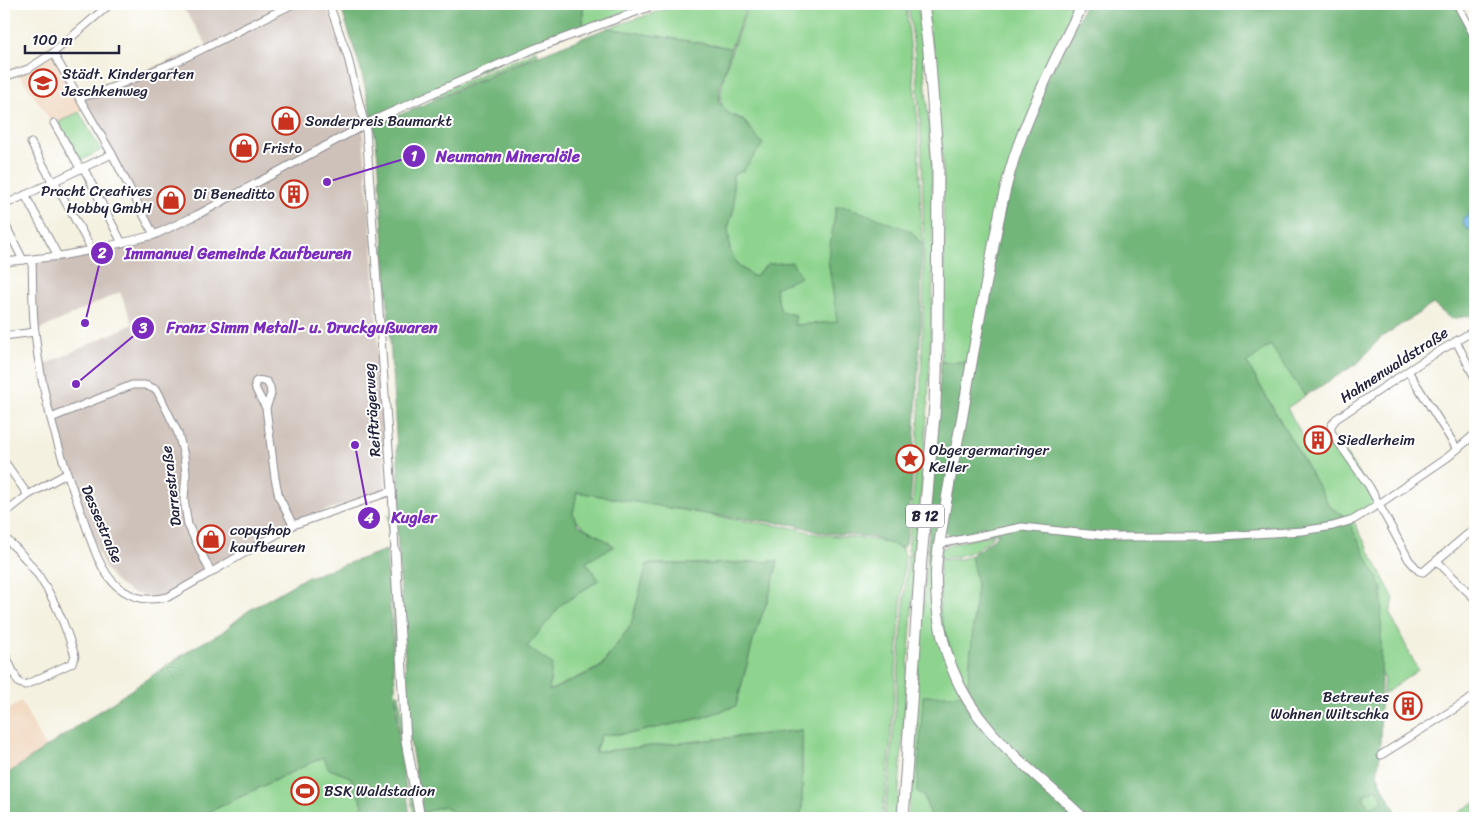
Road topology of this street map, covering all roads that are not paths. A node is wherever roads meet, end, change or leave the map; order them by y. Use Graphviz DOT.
graph roads {
  1 [pos="110,4"];
  2 [pos="293,4"];
  3 [pos="329,4"];
  4 [pos="658,4"];
  5 [pos="923,4"];
  6 [pos="1083,4"];
  7 [pos="1457,4"];
  8 [pos="1475,38"];
  9 [pos="53,53"];
  10 [pos="4,77"];
  11 [pos="80,98"];
  12 [pos="54,123"];
  13 [pos="368,123"];
  14 [pos="31,143"];
  15 [pos="112,154"];
  16 [pos="82,168"];
  17 [pos="53,181"];
  18 [pos="25,195"];
  19 [pos="4,205"];
  20 [pos="4,222"];
  21 [pos="154,235"];
  22 [pos="122,243"];
  23 [pos="92,250"];
  24 [pos="58,256"];
  25 [pos="23,260"];
  26 [pos="32,260"];
  27 [pos="4,262"];
  28 [pos="1475,330"];
  29 [pos="35,332"];
  30 [pos="4,336"];
  31 [pos="1456,341"];
  32 [pos="1408,372"];
  33 [pos="1475,378"];
  34 [pos="266,408"];
  35 [pos="51,418"];
  36 [pos="1475,434"];
  37 [pos="1457,449"];
  38 [pos="4,461"];
  39 [pos="66,474"];
  40 [pos="392,491"];
  41 [pos="28,495"];
  42 [pos="1379,504"];
  43 [pos="4,514"];
  44 [pos="292,524"];
  45 [pos="1475,528"];
  46 [pos="4,537"];
  47 [pos="939,544"];
  48 [pos="395,551"];
  49 [pos="1437,561"];
  50 [pos="211,573"];
  51 [pos="1475,599"];
  52 [pos="4,652"];
  53 [pos="1475,696"];
  54 [pos="1381,755"];
  55 [pos="420,818"];
  56 [pos="903,818"];
  57 [pos="1083,818"];
  1 -- 9 [label="street"];
  2 -- 11 [label="street"];
  3 -- 13 [label="street, Reifträgerweg"];
  4 -- 13 [label="street"];
  5 -- 56 [label="highway, B 12"];
  6 -- 47 [label="main road"];
  7 -- 8 [label="street"];
  9 -- 10 [label="street"];
  9 -- 11 [label="street"];
  11 -- 15 [label="street"];
  12 -- 16 [label="street"];
  13 -- 21 [label="street"];
  13 -- 40 [label="street, Reifträgerweg"];
  14 -- 17 [label="street"];
  15 -- 16 [label="street"];
  15 -- 21 [label="street"];
  16 -- 17 [label="street"];
  16 -- 22 [label="street"];
  17 -- 18 [label="street"];
  17 -- 23 [label="street"];
  18 -- 19 [label="street"];
  18 -- 24 [label="street"];
  20 -- 25 [label="street"];
  21 -- 22 [label="street"];
  22 -- 23 [label="street"];
  23 -- 24 [label="street"];
  24 -- 26 [label="street"];
  25 -- 26 [label="street"];
  25 -- 27 [label="street"];
  26 -- 29 [label="street, Dessestraße"];
  28 -- 31 [label="street, Hahnenwaldstraße"];
  29 -- 30 [label="street"];
  29 -- 35 [label="street, Dessestraße"];
  31 -- 32 [label="street, Hahnenwaldstraße"];
  31 -- 33 [label="street"];
  32 -- 37 [label="street"];
  32 -- 42 [label="street, Hahnenwaldstraße"];
  34 -- 44 [label="street"];
  35 -- 39 [label="street, Dessestraße"];
  35 -- 50 [label="street, Darrestraße"];
  36 -- 37 [label="street"];
  37 -- 42 [label="street"];
  38 -- 41 [label="street"];
  39 -- 41 [label="street"];
  39 -- 50 [label="street, Dessestraße"];
  40 -- 44 [label="street, Dessestraße"];
  40 -- 48 [label="street, Reifträgerweg"];
  41 -- 43 [label="street"];
  42 -- 47 [label="street"];
  42 -- 49 [label="street"];
  44 -- 50 [label="street, Dessestraße"];
  45 -- 49 [label="street"];
  46 -- 52 [label="street"];
  47 -- 57 [label="main road"];
  48 -- 55 [label="street, Reifträgerweg"];
  49 -- 51 [label="street"];
  53 -- 54 [label="street"];
}
